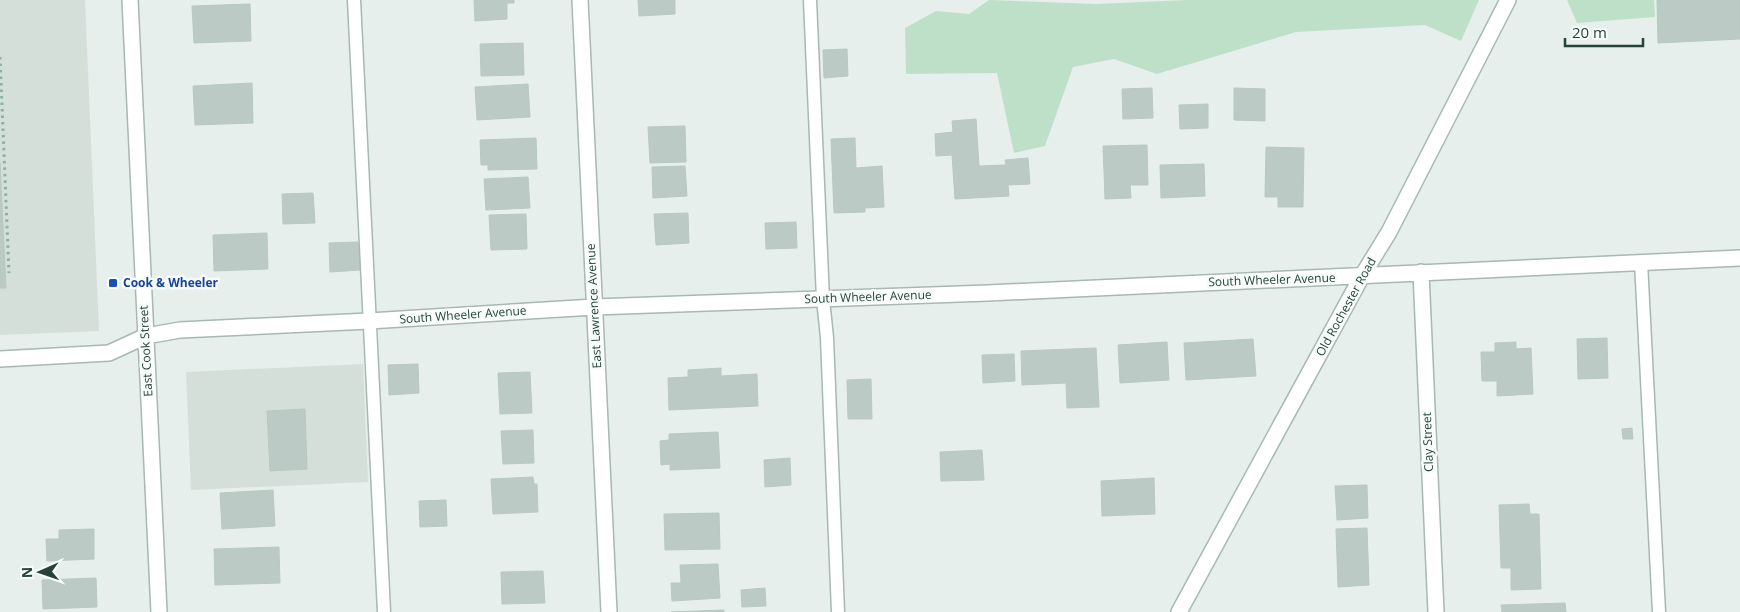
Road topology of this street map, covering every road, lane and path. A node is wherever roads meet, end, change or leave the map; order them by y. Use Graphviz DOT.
graph roads {
  1 [pos="130,0"];
  2 [pos="354,0"];
  3 [pos="580,0"];
  4 [pos="810,0"];
  5 [pos="1508,0"];
  6 [pos="0,57"];
  7 [pos="1740,258"];
  8 [pos="1641,262"];
  9 [pos="1421,272"];
  10 [pos="10,273"];
  11 [pos="1362,276"];
  12 [pos="823,299"];
  13 [pos="594,307"];
  14 [pos="369,321"];
  15 [pos="146,336"];
  16 [pos="0,359"];
  17 [pos="158,612"];
  18 [pos="384,612"];
  19 [pos="609,612"];
  20 [pos="838,612"];
  21 [pos="1179,612"];
  22 [pos="1436,612"];
  23 [pos="1659,612"];
  1 -- 15 [label="street, East Cook Street"];
  2 -- 14 [label="lane"];
  3 -- 13 [label="street, East Lawrence Avenue"];
  4 -- 12 [label="lane"];
  5 -- 11 [label="street, Old Rochester Road"];
  6 -- 10 [label="path"];
  7 -- 8 [label="street, South Wheeler Avenue"];
  8 -- 9 [label="street, South Wheeler Avenue"];
  8 -- 23 [label="lane"];
  9 -- 11 [label="street, South Wheeler Avenue"];
  9 -- 22 [label="street, Clay Street"];
  11 -- 12 [label="street, South Wheeler Avenue"];
  11 -- 21 [label="street, Old Rochester Road"];
  12 -- 13 [label="street, South Wheeler Avenue"];
  12 -- 20 [label="lane"];
  13 -- 14 [label="street, South Wheeler Avenue"];
  13 -- 19 [label="street, East Lawrence Avenue"];
  14 -- 15 [label="street, South Wheeler Avenue"];
  14 -- 18 [label="lane"];
  15 -- 16 [label="street, South Wheeler Avenue"];
  15 -- 17 [label="street, East Cook Street"];
}
